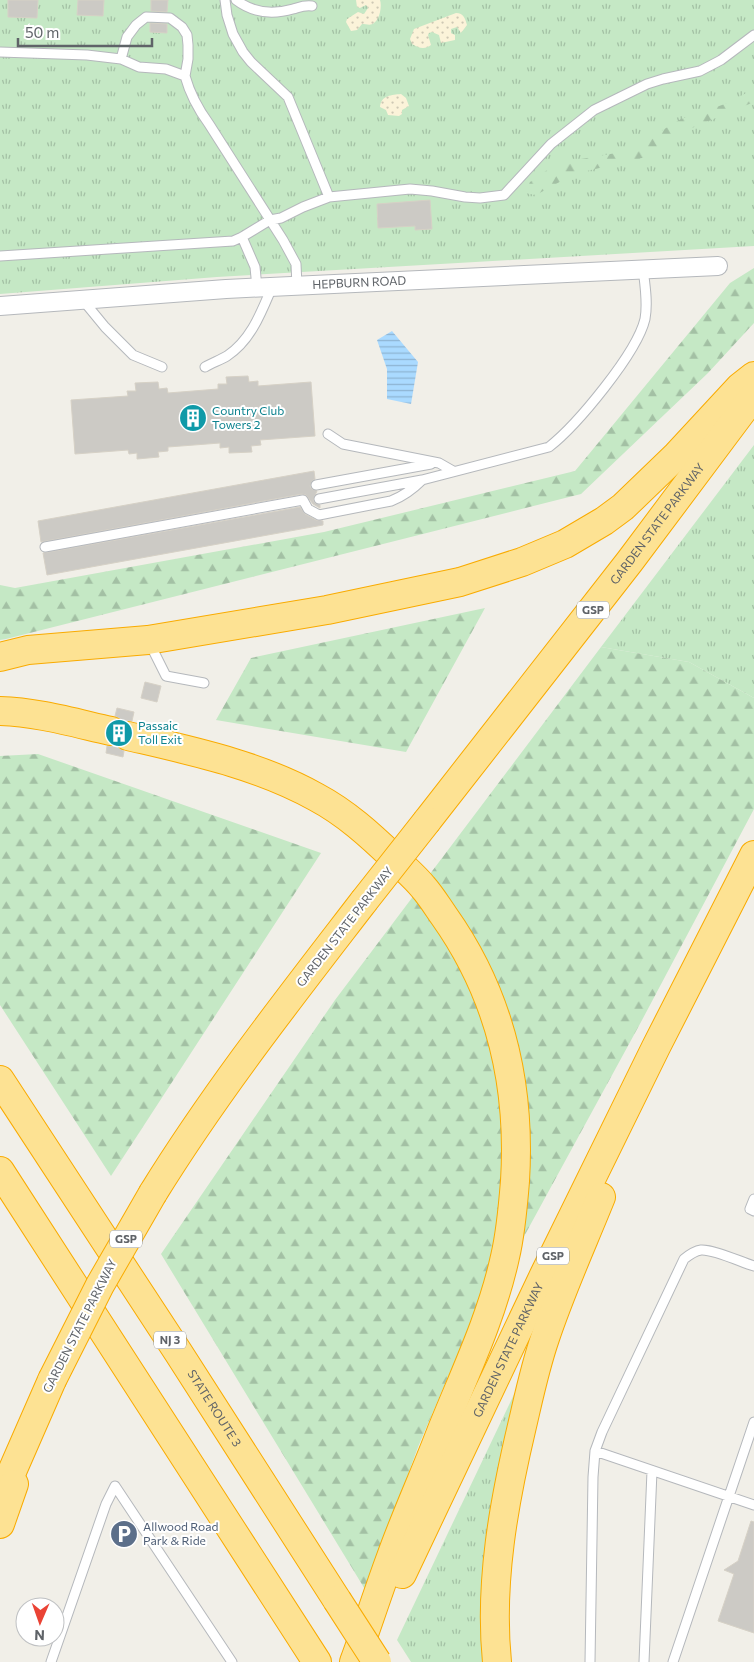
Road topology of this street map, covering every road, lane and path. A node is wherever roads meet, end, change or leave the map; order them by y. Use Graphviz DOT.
graph roads {
  1 [pos="225,0"];
  2 [pos="236,0"];
  3 [pos="312,6"];
  4 [pos="754,35"];
  5 [pos="0,52"];
  6 [pos="120,59"];
  7 [pos="185,76"];
  8 [pos="330,197"];
  9 [pos="270,220"];
  10 [pos="242,237"];
  11 [pos="0,256"];
  12 [pos="718,266"];
  13 [pos="644,269"];
  14 [pos="297,286"];
  15 [pos="265,288"];
  16 [pos="82,299"];
  17 [pos="0,306"];
  18 [pos="162,367"];
  19 [pos="205,367"];
  20 [pos="754,376"];
  21 [pos="754,395"];
  22 [pos="328,434"];
  23 [pos="439,463"];
  24 [pos="454,471"];
  25 [pos="422,480"];
  26 [pos="316,485"];
  27 [pos="319,499"];
  28 [pos="45,548"];
  29 [pos="148,640"];
  30 [pos="0,657"];
  31 [pos="204,683"];
  32 [pos="0,711"];
  33 [pos="754,855"];
  34 [pos="680,999"];
  35 [pos="0,1080"];
  36 [pos="0,1170"];
  37 [pos="754,1199"];
  38 [pos="754,1211"];
  39 [pos="754,1266"];
  40 [pos="47,1391"];
  41 [pos="754,1422"];
  42 [pos="595,1451"];
  43 [pos="652,1471"];
  44 [pos="728,1497"];
  45 [pos="0,1499"];
  46 [pos="754,1505"];
  47 [pos="0,1524"];
  48 [pos="312,1658"];
  49 [pos="51,1662"];
  50 [pos="232,1662"];
  51 [pos="354,1662"];
  52 [pos="363,1662"];
  53 [pos="377,1662"];
  54 [pos="498,1662"];
  55 [pos="590,1662"];
  56 [pos="644,1662"];
  57 [pos="673,1662"];
  1 -- 8 [label="lane"];
  2 -- 3 [label="lane"];
  4 -- 8 [label="lane"];
  5 -- 6 [label="lane"];
  6 -- 7 [label="lane"];
  6 -- 7 [label="lane"];
  7 -- 9 [label="lane"];
  8 -- 9 [label="lane"];
  9 -- 10 [label="lane"];
  9 -- 14 [label="lane"];
  10 -- 11 [label="lane"];
  10 -- 15 [label="lane"];
  12 -- 13 [label="street, HEPBURN ROAD"];
  13 -- 14 [label="street, HEPBURN ROAD"];
  13 -- 24 [label="lane"];
  14 -- 15 [label="street, HEPBURN ROAD"];
  15 -- 16 [label="street, HEPBURN ROAD"];
  15 -- 19 [label="lane"];
  16 -- 17 [label="street, HEPBURN ROAD"];
  16 -- 18 [label="lane"];
  20 -- 29 [label="highway"];
  21 -- 40 [label="highway, GARDEN STATE PARKWAY / GSP, bridge"];
  22 -- 23 [label="lane"];
  23 -- 24 [label="lane"];
  23 -- 26 [label="lane"];
  24 -- 25 [label="lane"];
  25 -- 27 [label="lane"];
  25 -- 28 [label="lane"];
  29 -- 30 [label="highway"];
  29 -- 31 [label="lane"];
  32 -- 51 [label="highway"];
  33 -- 34 [label="highway, GARDEN STATE PARKWAY / GSP"];
  34 -- 52 [label="highway, GARDEN STATE PARKWAY / GSP"];
  34 -- 54 [label="highway"];
  35 -- 53 [label="highway, STATE ROUTE 3 / NJ 3, bridge"];
  36 -- 48 [label="highway"];
  37 -- 38 [label="lane"];
  39 -- 42 [label="lane"];
  40 -- 45 [label="highway, GARDEN STATE PARKWAY / GSP"];
  40 -- 47 [label="highway"];
  41 -- 44 [label="lane"];
  42 -- 43 [label="lane"];
  42 -- 55 [label="lane"];
  43 -- 44 [label="lane"];
  43 -- 56 [label="lane"];
  44 -- 46 [label="lane"];
  44 -- 57 [label="lane"];
  49 -- 50 [label="lane"];
}
